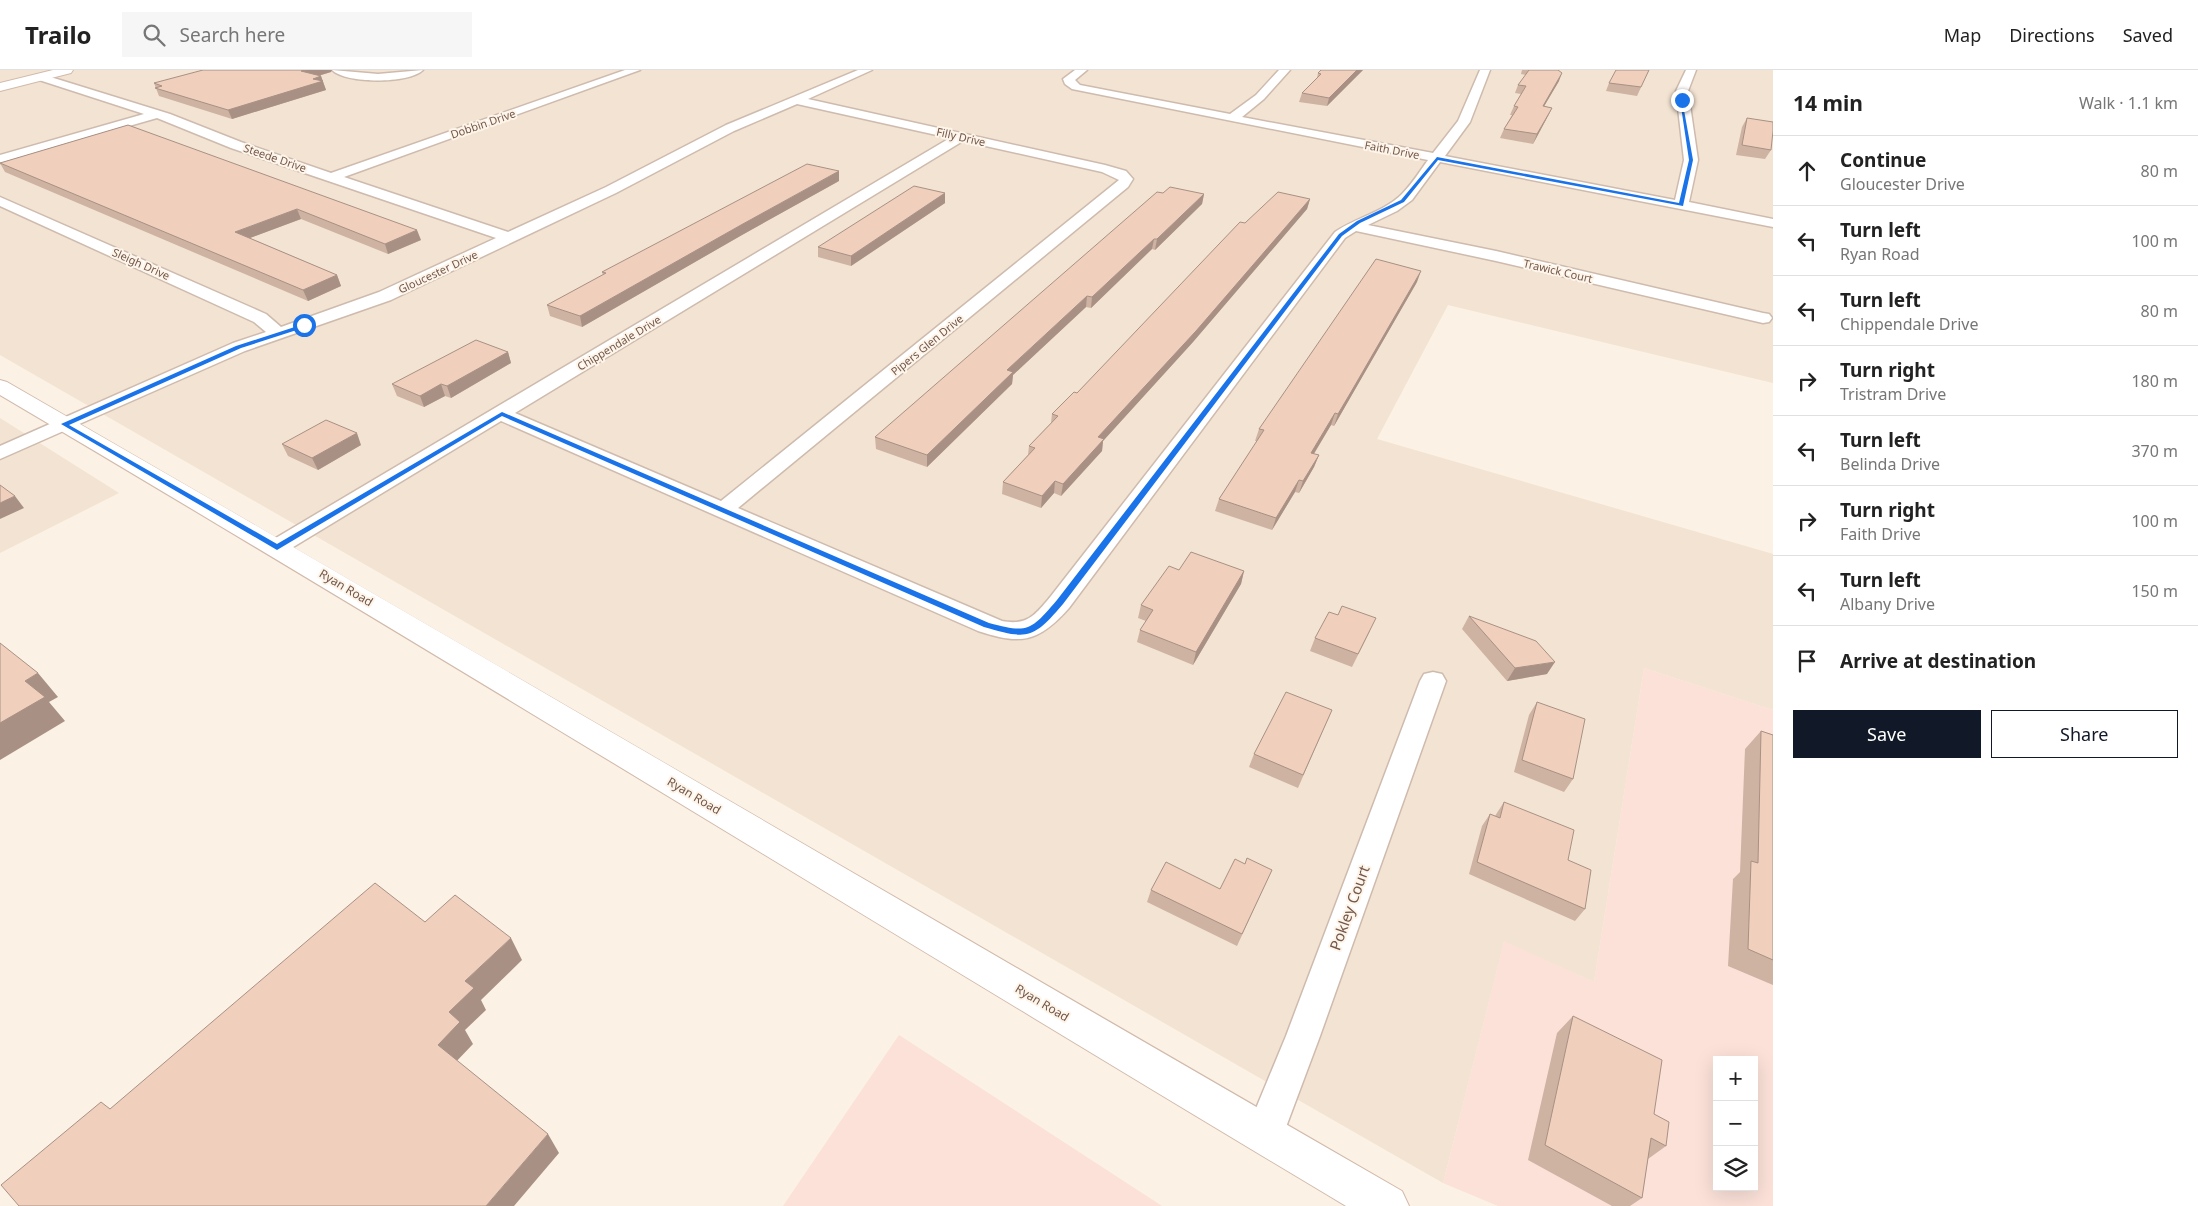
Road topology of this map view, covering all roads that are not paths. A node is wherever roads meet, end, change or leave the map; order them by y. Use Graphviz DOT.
graph roads {
  1 [pos="67,70"];
  2 [pos="337,70"];
  3 [pos="418,70"];
  4 [pos="630,70"];
  5 [pos="867,70"];
  6 [pos="1082,70"];
  7 [pos="1285,70"];
  8 [pos="1485,70"];
  9 [pos="1690,70"];
  10 [pos="40,77"];
  11 [pos="0,87"];
  12 [pos="796,100"];
  13 [pos="157,114"];
  14 [pos="1232,119"];
  15 [pos="961,137"];
  16 [pos="1437,158"];
  17 [pos="0,159"];
  18 [pos="1125,176"];
  19 [pos="331,177"];
  20 [pos="0,201"];
  21 [pos="1681,205"];
  22 [pos="1773,223"];
  23 [pos="1352,226"];
  24 [pos="510,238"];
  25 [pos="1770,320"];
  26 [pos="278,333"];
  27 [pos="0,386"];
  28 [pos="502,414"];
  29 [pos="64,424"];
  30 [pos="0,453"];
  31 [pos="723,510"];
  32 [pos="277,548"];
  33 [pos="1433,681"];
  34 [pos="1264,1135"];
  35 [pos="1387,1206"];
  1 -- 10 [label="main road"];
  2 -- 3 [label="street"];
  4 -- 19 [label="street, Dobbin Drive"];
  5 -- 12 [label="street, Gloucester Drive"];
  6 -- 14 [label="street, Faith Drive"];
  7 -- 14 [label="street"];
  8 -- 16 [label="street"];
  9 -- 21 [label="street"];
  10 -- 11 [label="main road"];
  10 -- 13 [label="street, Steede Drive"];
  12 -- 15 [label="street, Filly Drive"];
  12 -- 24 [label="street, Gloucester Drive"];
  13 -- 17 [label="street"];
  13 -- 19 [label="street, Steede Drive"];
  14 -- 16 [label="street, Faith Drive"];
  15 -- 18 [label="street, Filly Drive"];
  15 -- 28 [label="street, Chippendale Drive"];
  16 -- 21 [label="street, Faith Drive"];
  16 -- 23 [label="street"];
  18 -- 31 [label="street, Pipers Glen Drive"];
  19 -- 24 [label="street, Steede Drive"];
  20 -- 26 [label="street, Sleigh Drive"];
  21 -- 22 [label="street, Faith Drive"];
  23 -- 25 [label="street, Trawick Court"];
  23 -- 31 [label="street"];
  24 -- 26 [label="street, Gloucester Drive"];
  26 -- 29 [label="street, Gloucester Drive"];
  27 -- 29 [label="main road, Ryan Road"];
  28 -- 31 [label="street"];
  28 -- 32 [label="street, Chippendale Drive"];
  29 -- 30 [label="street, Gloucester Drive"];
  29 -- 32 [label="main road, Ryan Road"];
  32 -- 34 [label="main road, Ryan Road"];
  33 -- 34 [label="street, Pokley Court"];
  34 -- 35 [label="main road, Ryan Road"];
}
